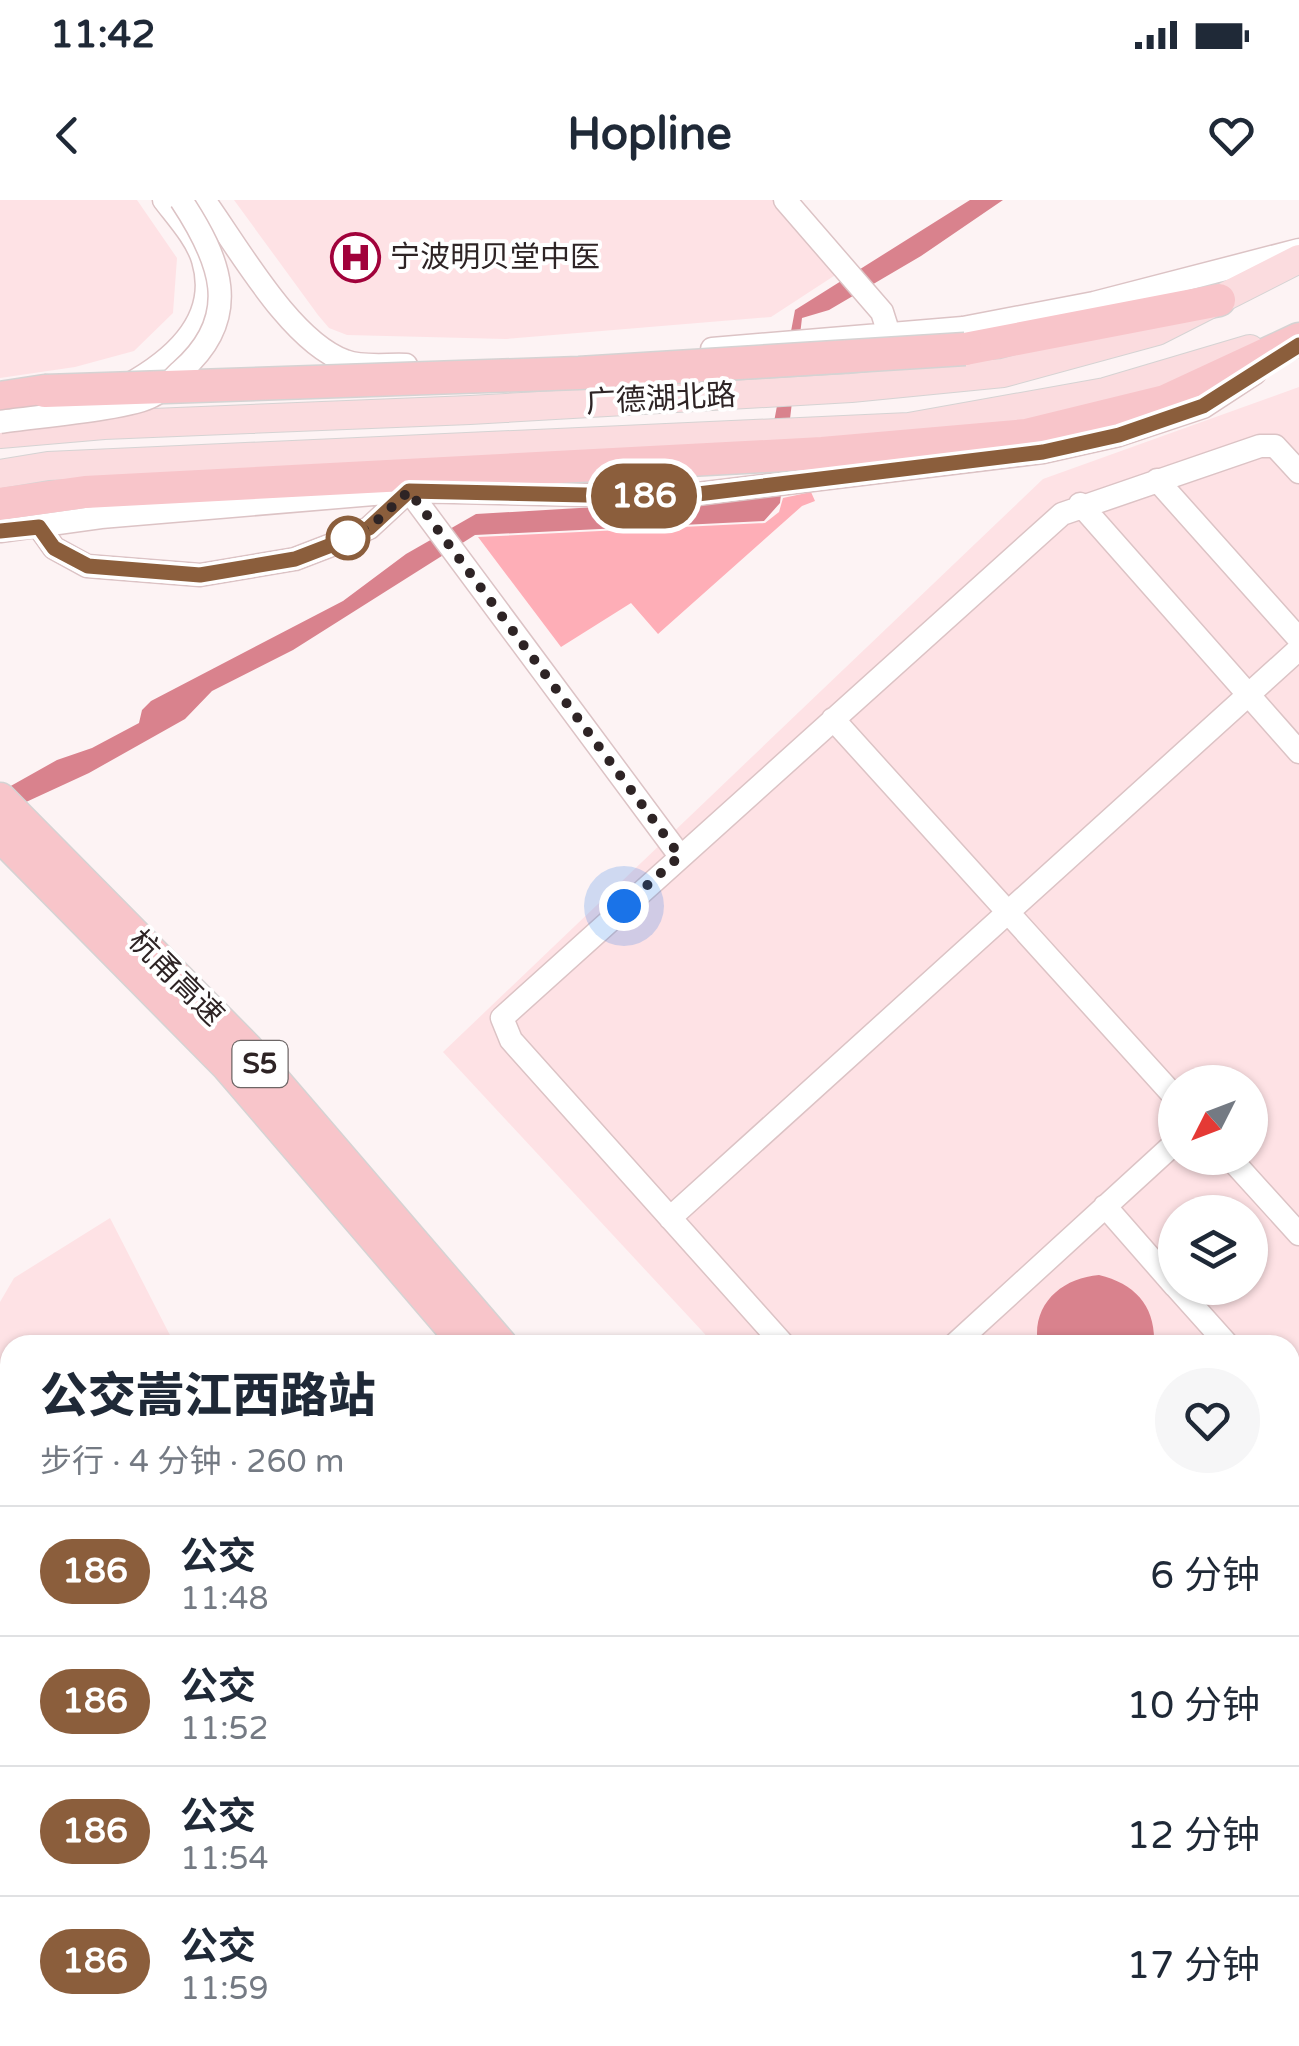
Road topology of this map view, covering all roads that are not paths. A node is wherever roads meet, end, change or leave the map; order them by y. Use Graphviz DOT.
graph roads {
  1 [pos="164,200"];
  2 [pos="181,200"];
  3 [pos="204,200"];
  4 [pos="785,200"];
  5 [pos="1299,250"];
  6 [pos="1299,260"];
  7 [pos="1219,300"];
  8 [pos="889,334"];
  9 [pos="1299,340"];
  10 [pos="0,398"];
  11 [pos="0,410"];
  12 [pos="0,422"];
  13 [pos="0,434"];
  14 [pos="1299,472"];
  15 [pos="0,474"];
  16 [pos="1157,480"];
  17 [pos="409,491"];
  18 [pos="0,504"];
  19 [pos="1080,504"];
  20 [pos="39,527"];
  21 [pos="0,531"];
  22 [pos="1299,639"];
  23 [pos="1299,650"];
  24 [pos="1248,696"];
  25 [pos="834,719"];
  26 [pos="1299,752"];
  27 [pos="0,799"];
  28 [pos="0,835"];
  29 [pos="680,856"];
  30 [pos="1010,914"];
  31 [pos="1158,1078"];
  32 [pos="1158,1157"];
  33 [pos="1245,1175"];
  34 [pos="1104,1206"];
  35 [pos="670,1218"];
  36 [pos="1299,1234"];
  37 [pos="1158,1266"];
  38 [pos="1193,1305"];
  39 [pos="459,1335"];
  40 [pos="492,1335"];
  41 [pos="775,1335"];
  42 [pos="965,1335"];
  43 [pos="1219,1335"];
  1 -- 11 [label="street"];
  2 -- 12 [label="street, bridge"];
  3 -- 8 [label="street"];
  4 -- 8 [label="street"];
  5 -- 8 [label="street"];
  6 -- 7 [label="main road, 广德湖北路"];
  7 -- 10 [label="highway, bridge"];
  7 -- 13 [label="main road, 广德湖北路"];
  9 -- 15 [label="main road, 广德湖北路"];
  9 -- 17 [label="street"];
  9 -- 18 [label="highway"];
  14 -- 16 [label="street"];
  16 -- 19 [label="street"];
  16 -- 22 [label="street"];
  17 -- 20 [label="street"];
  17 -- 20 [label="street"];
  17 -- 29 [label="street"];
  19 -- 24 [label="street"];
  19 -- 25 [label="street"];
  20 -- 21 [label="street"];
  23 -- 24 [label="street"];
  24 -- 26 [label="street"];
  24 -- 30 [label="street"];
  25 -- 29 [label="street"];
  25 -- 30 [label="street"];
  27 -- 40 [label="highway, 杭甬高速 / S5"];
  28 -- 39 [label="highway, 杭甬高速 / S5"];
  29 -- 35 [label="street"];
  30 -- 31 [label="street"];
  30 -- 35 [label="street"];
  32 -- 34 [label="street"];
  33 -- 36 [label="street"];
  34 -- 37 [label="street"];
  34 -- 42 [label="street"];
  35 -- 41 [label="street"];
  38 -- 43 [label="street"];
}
